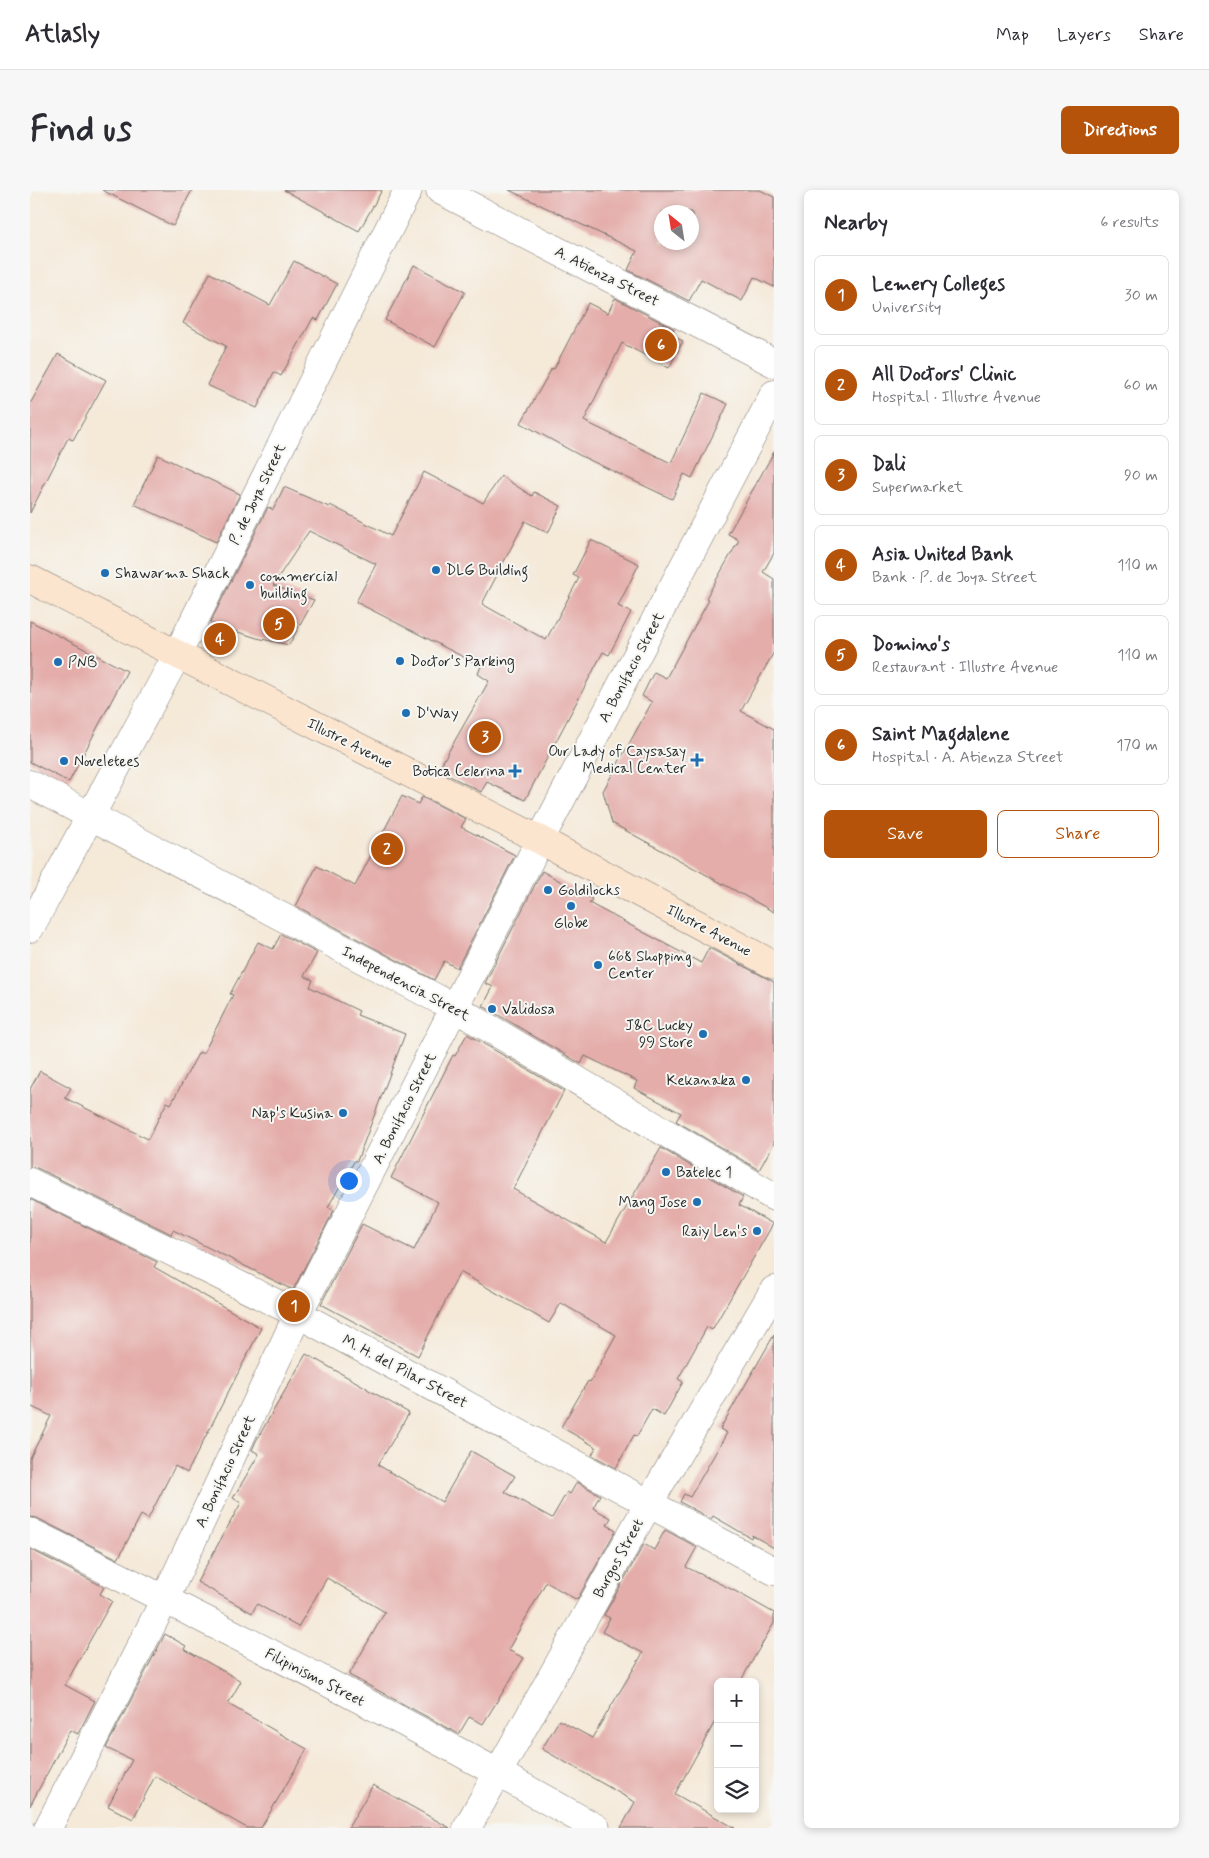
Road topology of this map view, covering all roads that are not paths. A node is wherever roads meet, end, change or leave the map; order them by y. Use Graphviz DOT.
graph roads {
  1 [pos="408,190"];
  2 [pos="440,190"];
  3 [pos="774,363"];
  4 [pos="774,394"];
  5 [pos="30,580"];
  6 [pos="176,655"];
  7 [pos="30,784"];
  8 [pos="90,815"];
  9 [pos="540,840"];
  10 [pos="30,928"];
  11 [pos="774,965"];
  12 [pos="455,1008"];
  13 [pos="30,1182"];
  14 [pos="774,1197"];
  15 [pos="774,1290"];
  16 [pos="298,1314"];
  17 [pos="650,1503"];
  18 [pos="30,1532"];
  19 [pos="774,1571"];
  20 [pos="165,1599"];
  21 [pos="498,1772"];
  22 [pos="48,1828"];
  23 [pos="468,1828"];
  24 [pos="596,1828"];
  1 -- 6 [label="street, P. de Joya Street"];
  2 -- 3 [label="street, A. Atienza Street"];
  4 -- 9 [label="street, A. Bonifacio Street"];
  5 -- 6 [label="main road, Illustre Avenue"];
  6 -- 8 [label="street, P. de Joya Street"];
  6 -- 9 [label="main road, Illustre Avenue"];
  7 -- 8 [label="street, Independencia Street"];
  8 -- 10 [label="street, P. de Joya Street"];
  8 -- 12 [label="street, Independencia Street"];
  9 -- 11 [label="main road, Illustre Avenue"];
  9 -- 12 [label="street, A. Bonifacio Street"];
  12 -- 14 [label="street, Independencia Street"];
  12 -- 16 [label="street, A. Bonifacio Street"];
  13 -- 16 [label="street, M. H. del Pilar Street"];
  15 -- 17 [label="street, Burgos Street"];
  16 -- 17 [label="street, M. H. del Pilar Street"];
  16 -- 20 [label="street, A. Bonifacio Street"];
  17 -- 19 [label="street, M. H. del Pilar Street"];
  17 -- 21 [label="street, Burgos Street"];
  18 -- 20 [label="street, Filipinismo Street"];
  20 -- 21 [label="street, Filipinismo Street"];
  20 -- 22 [label="street, A. Bonifacio Street"];
  21 -- 23 [label="street, Burgos Street"];
  21 -- 24 [label="street, Filipinismo Street"];
}
